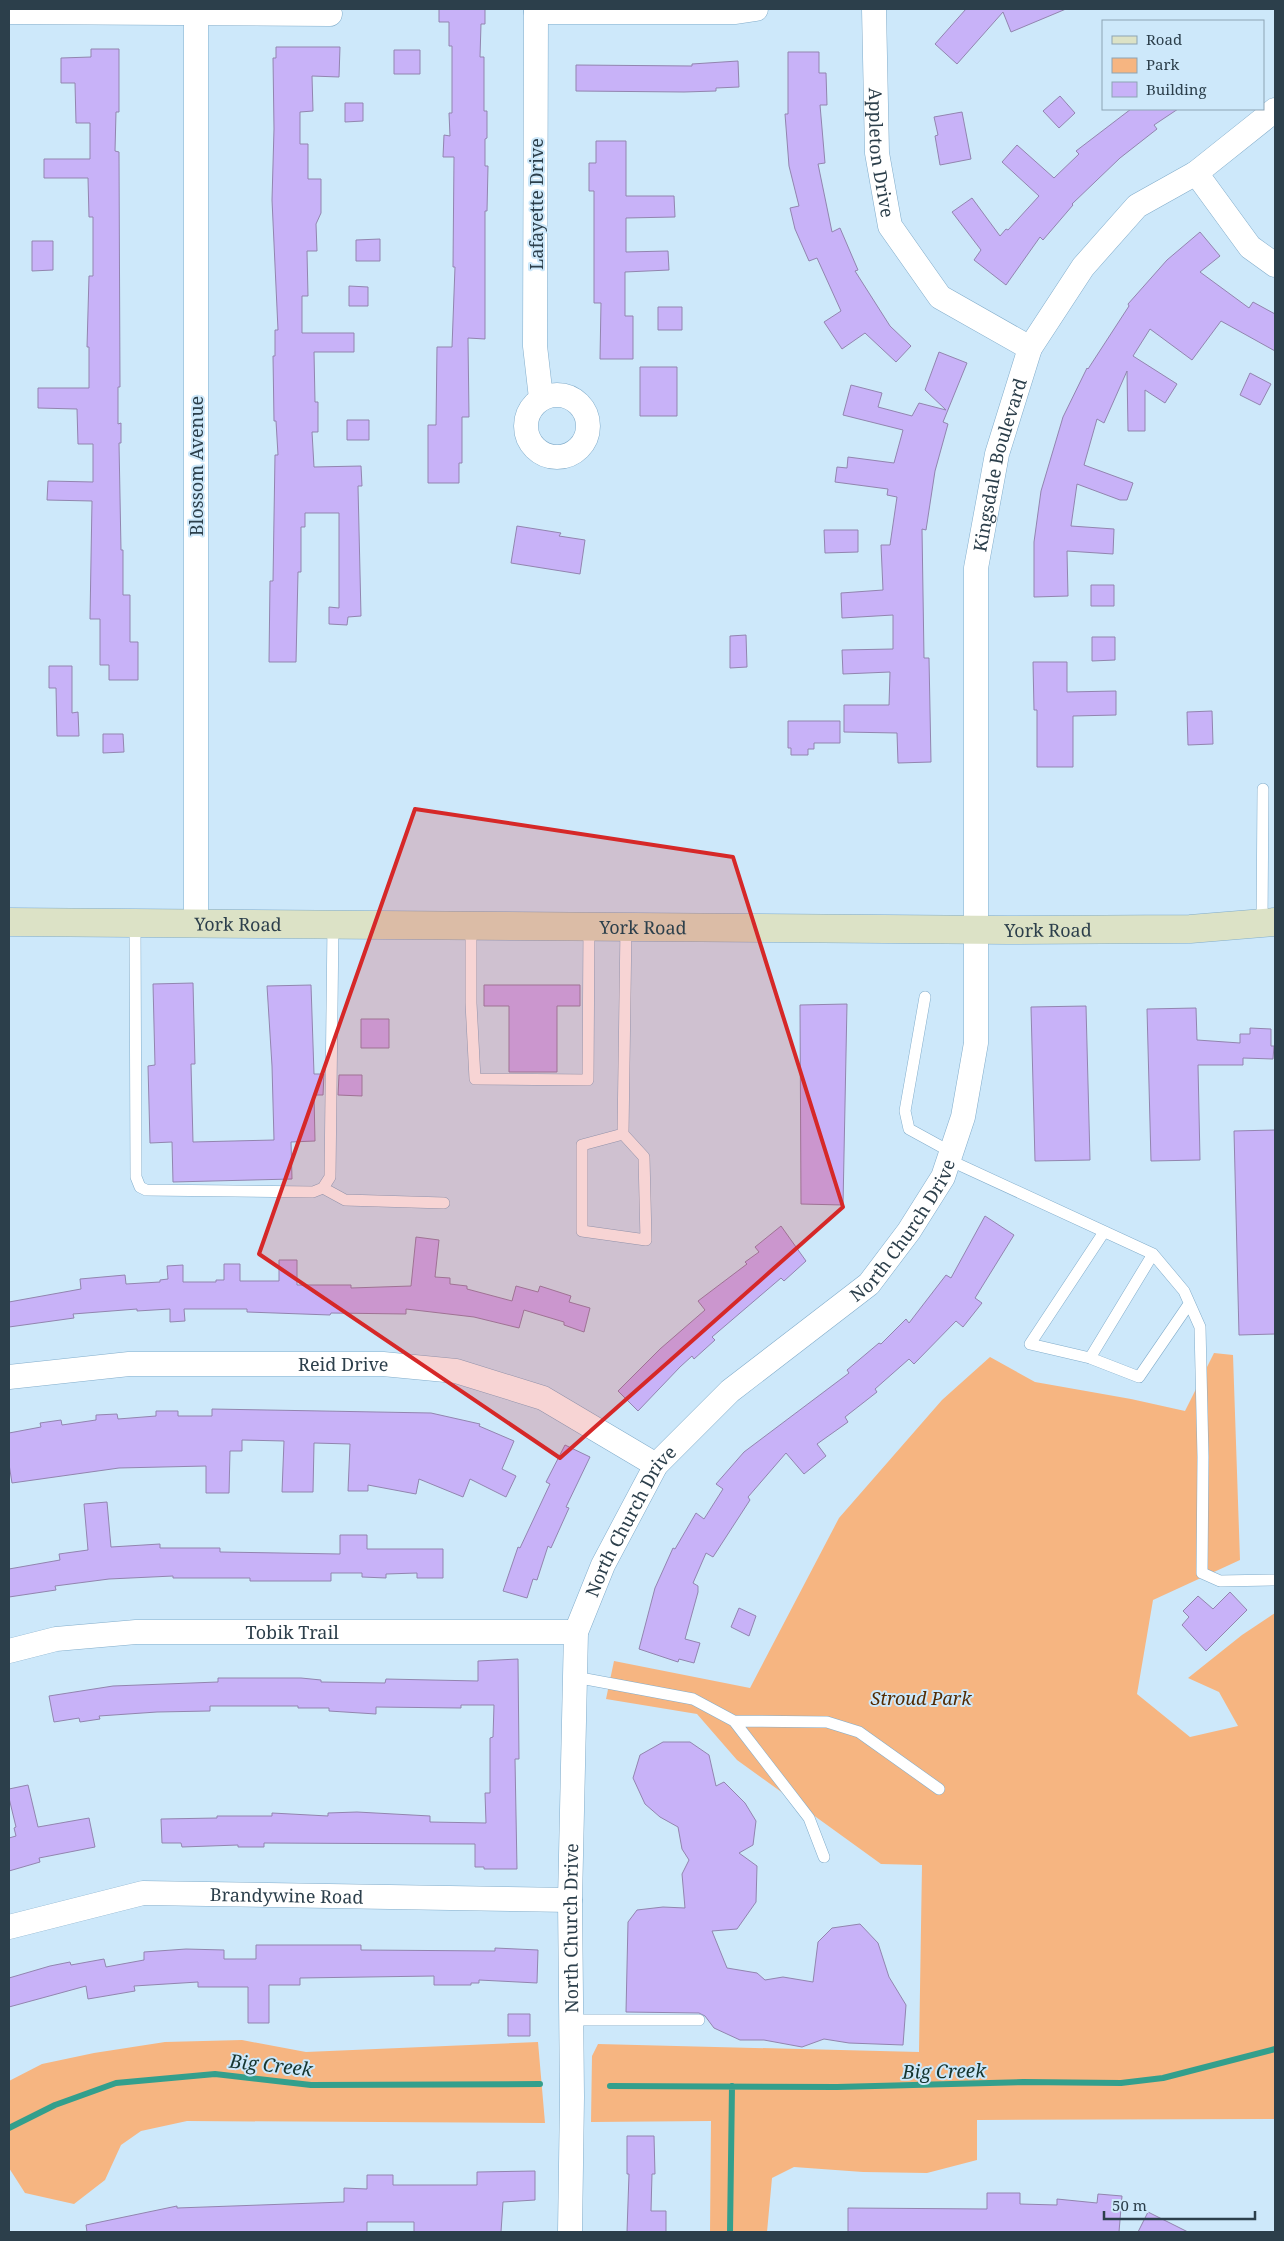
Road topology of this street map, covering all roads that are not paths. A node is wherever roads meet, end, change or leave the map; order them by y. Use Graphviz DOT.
graph roads {
  1 [pos="756,9"];
  2 [pos="874,9"];
  3 [pos="196,10"];
  4 [pos="536,10"];
  5 [pos="9,12"];
  6 [pos="330,14"];
  7 [pos="1275,110"];
  8 [pos="1196,173"];
  9 [pos="1275,265"];
  10 [pos="1030,348"];
  11 [pos="542,398"];
  12 [pos="1263,789"];
  13 [pos="9,922"];
  14 [pos="135,922"];
  15 [pos="196,922"];
  16 [pos="1269,923"];
  17 [pos="333,924"];
  18 [pos="470,925"];
  19 [pos="589,926"];
  20 [pos="626,926"];
  21 [pos="976,930"];
  22 [pos="925,997"];
  23 [pos="623,1134"];
  24 [pos="950,1156"];
  25 [pos="323,1188"];
  26 [pos="444,1203"];
  27 [pos="1104,1232"];
  28 [pos="1153,1254"];
  29 [pos="1189,1304"];
  30 [pos="1090,1358"];
  31 [pos="9,1377"];
  32 [pos="656,1465"];
  33 [pos="1274,1580"];
  34 [pos="576,1632"];
  35 [pos="9,1651"];
  36 [pos="575,1677"];
  37 [pos="734,1721"];
  38 [pos="939,1789"];
  39 [pos="824,1857"];
  40 [pos="570,1900"];
  41 [pos="9,1927"];
  42 [pos="571,2020"];
  43 [pos="699,2020"];
  44 [pos="570,2232"];
  1 -- 4 [label="street"];
  2 -- 10 [label="street, Appleton Drive"];
  3 -- 5 [label="street"];
  3 -- 6 [label="street"];
  3 -- 15 [label="street, Blossom Avenue"];
  4 -- 11 [label="street, Lafayette Drive"];
  7 -- 8 [label="street, Kingsdale Boulevard"];
  8 -- 9 [label="street"];
  8 -- 10 [label="street, Kingsdale Boulevard"];
  10 -- 21 [label="street, Kingsdale Boulevard"];
  12 -- 16 [label="lane"];
  13 -- 14 [label="main road, York Road"];
  14 -- 15 [label="main road, York Road"];
  14 -- 25 [label="lane"];
  15 -- 17 [label="main road, York Road"];
  16 -- 21 [label="main road, York Road"];
  17 -- 18 [label="main road, York Road"];
  17 -- 25 [label="lane"];
  18 -- 19 [label="main road, York Road"];
  18 -- 19 [label="lane"];
  19 -- 20 [label="main road, York Road"];
  20 -- 21 [label="main road, York Road"];
  20 -- 23 [label="lane"];
  21 -- 24 [label="street, North Church Drive"];
  22 -- 24 [label="lane"];
  23 -- 23 [label="lane"];
  24 -- 27 [label="lane"];
  24 -- 32 [label="street, North Church Drive"];
  25 -- 26 [label="lane"];
  27 -- 28 [label="lane"];
  27 -- 30 [label="lane"];
  28 -- 29 [label="lane"];
  28 -- 30 [label="lane"];
  29 -- 30 [label="lane"];
  29 -- 33 [label="lane"];
  31 -- 32 [label="street, Reid Drive"];
  32 -- 34 [label="street, North Church Drive"];
  34 -- 35 [label="street, Tobik Trail"];
  34 -- 36 [label="street, North Church Drive"];
  36 -- 37 [label="lane"];
  36 -- 40 [label="street, North Church Drive"];
  37 -- 38 [label="lane"];
  37 -- 39 [label="lane"];
  40 -- 41 [label="street, Brandywine Road"];
  40 -- 42 [label="street, North Church Drive"];
  42 -- 43 [label="lane"];
  42 -- 44 [label="street, North Church Drive"];
}
